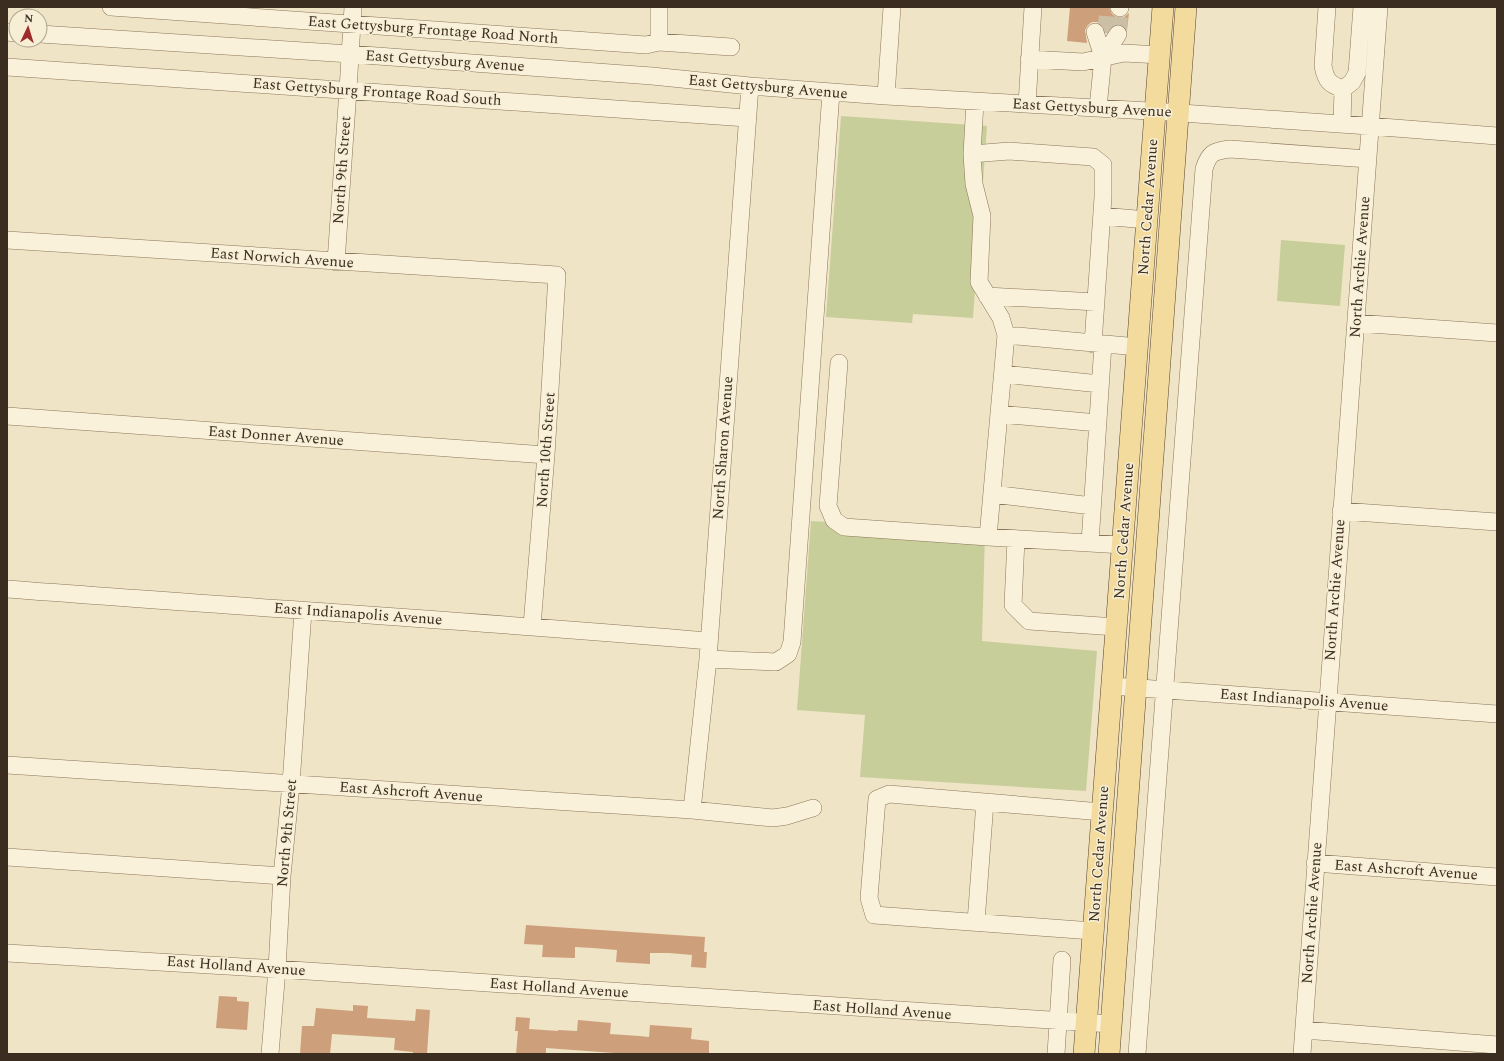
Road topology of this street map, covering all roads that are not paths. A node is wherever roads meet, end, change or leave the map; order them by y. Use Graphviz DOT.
graph roads {
  1 [pos="111,7"];
  2 [pos="660,7"];
  3 [pos="892,7"];
  4 [pos="1033,7"];
  5 [pos="1163,7"];
  6 [pos="1186,7"];
  7 [pos="1327,7"];
  8 [pos="1362,7"];
  9 [pos="1379,7"];
  10 [pos="352,15"];
  11 [pos="1106,33"];
  12 [pos="48,35"];
  13 [pos="659,42"];
  14 [pos="731,47"];
  15 [pos="350,54"];
  16 [pos="1160,55"];
  17 [pos="1104,58"];
  18 [pos="1029,59"];
  19 [pos="7,67"];
  20 [pos="750,86"];
  21 [pos="1343,89"];
  22 [pos="348,90"];
  23 [pos="831,92"];
  24 [pos="886,96"];
  25 [pos="975,102"];
  26 [pos="1027,104"];
  27 [pos="1098,108"];
  28 [pos="1156,112"];
  29 [pos="1178,113"];
  30 [pos="747,118"];
  31 [pos="1342,124"];
  32 [pos="1370,126"];
  33 [pos="1497,136"];
  34 [pos="972,154"];
  35 [pos="1368,159"];
  36 [pos="1102,216"];
  37 [pos="1147,220"];
  38 [pos="7,240"];
  39 [pos="336,262"];
  40 [pos="557,275"];
  41 [pos="988,296"];
  42 [pos="1096,302"];
  43 [pos="1356,322"];
  44 [pos="1497,333"];
  45 [pos="1006,335"];
  46 [pos="1098,344"];
  47 [pos="1138,347"];
  48 [pos="839,362"];
  49 [pos="1003,374"];
  50 [pos="1100,384"];
  51 [pos="999,414"];
  52 [pos="7,416"];
  53 [pos="1098,423"];
  54 [pos="1155,430"];
  55 [pos="546,456"];
  56 [pos="992,494"];
  57 [pos="1092,506"];
  58 [pos="1341,511"];
  59 [pos="1497,522"];
  60 [pos="988,537"];
  61 [pos="1016,539"];
  62 [pos="1090,543"];
  63 [pos="1122,544"];
  64 [pos="7,590"];
  65 [pos="303,611"];
  66 [pos="532,626"];
  67 [pos="1116,627"];
  68 [pos="709,641"];
  69 [pos="708,659"];
  70 [pos="1112,686"];
  71 [pos="1135,688"];
  72 [pos="1164,689"];
  73 [pos="1327,701"];
  74 [pos="1497,714"];
  75 [pos="7,765"];
  76 [pos="291,784"];
  77 [pos="985,802"];
  78 [pos="813,808"];
  79 [pos="692,810"];
  80 [pos="1102,812"];
  81 [pos="7,858"];
  82 [pos="1315,863"];
  83 [pos="282,876"];
  84 [pos="1497,877"];
  85 [pos="976,922"];
  86 [pos="1093,931"];
  87 [pos="7,952"];
  88 [pos="1062,960"];
  89 [pos="277,969"];
  90 [pos="1058,1021"];
  91 [pos="1086,1024"];
  92 [pos="1111,1024"];
  93 [pos="1304,1030"];
  94 [pos="1497,1045"];
  95 [pos="270,1054"];
  96 [pos="1056,1054"];
  97 [pos="1084,1054"];
  98 [pos="1109,1054"];
  99 [pos="1136,1054"];
  100 [pos="1302,1054"];
  1 -- 10 [label="street, East Gettysburg Frontage Road North"];
  2 -- 13 [label="street"];
  3 -- 24 [label="street"];
  4 -- 18 [label="street"];
  5 -- 16 [label="main road, North Cedar Avenue"];
  6 -- 29 [label="main road, North Cedar Avenue"];
  7 -- 21 [label="street"];
  8 -- 21 [label="street"];
  9 -- 32 [label="street, North Archie Avenue"];
  10 -- 13 [label="street, East Gettysburg Frontage Road North"];
  10 -- 15 [label="street, North 9th Street"];
  11 -- 17 [label="street"];
  12 -- 15 [label="street, East Gettysburg Avenue"];
  13 -- 14 [label="street, East Gettysburg Frontage Road North"];
  15 -- 20 [label="street, East Gettysburg Avenue"];
  15 -- 22 [label="street, North 9th Street"];
  16 -- 17 [label="street"];
  16 -- 28 [label="main road, North Cedar Avenue"];
  17 -- 18 [label="street"];
  17 -- 27 [label="street"];
  18 -- 26 [label="street"];
  19 -- 22 [label="street, East Gettysburg Frontage Road South"];
  20 -- 23 [label="street, East Gettysburg Avenue"];
  20 -- 30 [label="street, North Sharon Avenue"];
  21 -- 31 [label="street"];
  22 -- 30 [label="street, East Gettysburg Frontage Road South"];
  22 -- 39 [label="street, North 9th Street"];
  23 -- 24 [label="street, East Gettysburg Avenue"];
  23 -- 69 [label="street"];
  24 -- 25 [label="street, East Gettysburg Avenue"];
  25 -- 26 [label="street, East Gettysburg Avenue"];
  25 -- 34 [label="street"];
  26 -- 27 [label="street, East Gettysburg Avenue"];
  27 -- 28 [label="street, East Gettysburg Avenue"];
  28 -- 29 [label="street, East Gettysburg Avenue"];
  28 -- 37 [label="main road, North Cedar Avenue"];
  29 -- 31 [label="street, East Gettysburg Avenue"];
  29 -- 54 [label="main road, North Cedar Avenue"];
  30 -- 68 [label="street, North Sharon Avenue"];
  31 -- 32 [label="street, East Gettysburg Avenue"];
  32 -- 33 [label="street, East Gettysburg Avenue"];
  32 -- 35 [label="street, North Archie Avenue"];
  34 -- 36 [label="street"];
  34 -- 41 [label="street"];
  35 -- 43 [label="street, North Archie Avenue"];
  35 -- 72 [label="street"];
  36 -- 37 [label="street"];
  36 -- 42 [label="street"];
  37 -- 47 [label="main road, North Cedar Avenue"];
  38 -- 39 [label="street, East Norwich Avenue"];
  39 -- 40 [label="street, East Norwich Avenue"];
  40 -- 55 [label="street, North 10th Street"];
  41 -- 42 [label="street"];
  41 -- 45 [label="street"];
  42 -- 46 [label="street"];
  43 -- 44 [label="street"];
  43 -- 58 [label="street, North Archie Avenue"];
  45 -- 46 [label="street"];
  45 -- 49 [label="street"];
  46 -- 47 [label="street"];
  46 -- 50 [label="street"];
  47 -- 54 [label="main road"];
  47 -- 63 [label="main road, North Cedar Avenue"];
  48 -- 60 [label="street"];
  49 -- 50 [label="street"];
  49 -- 51 [label="street"];
  50 -- 53 [label="street"];
  51 -- 53 [label="street"];
  51 -- 56 [label="street"];
  52 -- 55 [label="street, East Donner Avenue"];
  53 -- 57 [label="street"];
  54 -- 71 [label="main road, North Cedar Avenue"];
  55 -- 66 [label="street, North 10th Street"];
  56 -- 57 [label="street"];
  56 -- 60 [label="street"];
  57 -- 62 [label="street"];
  58 -- 59 [label="street"];
  58 -- 73 [label="street, North Archie Avenue"];
  60 -- 61 [label="street"];
  61 -- 62 [label="street"];
  61 -- 67 [label="street"];
  62 -- 63 [label="street"];
  63 -- 67 [label="main road, North Cedar Avenue"];
  64 -- 65 [label="street, East Indianapolis Avenue"];
  65 -- 66 [label="street, East Indianapolis Avenue"];
  65 -- 76 [label="street, North 9th Street"];
  66 -- 68 [label="street, East Indianapolis Avenue"];
  67 -- 70 [label="main road, North Cedar Avenue"];
  68 -- 69 [label="street, North Sharon Avenue"];
  69 -- 79 [label="street, North Sharon Avenue"];
  70 -- 71 [label="street, East Indianapolis Avenue"];
  70 -- 80 [label="main road, North Cedar Avenue"];
  71 -- 72 [label="street, East Indianapolis Avenue"];
  71 -- 92 [label="main road, North Cedar Avenue"];
  72 -- 73 [label="street, East Indianapolis Avenue"];
  72 -- 99 [label="street"];
  73 -- 74 [label="street, East Indianapolis Avenue"];
  73 -- 82 [label="street, North Archie Avenue"];
  75 -- 76 [label="street, East Ashcroft Avenue"];
  76 -- 79 [label="street, East Ashcroft Avenue"];
  76 -- 83 [label="street, North 9th Street"];
  77 -- 80 [label="street"];
  77 -- 85 [label="street"];
  77 -- 85 [label="street"];
  78 -- 79 [label="street, East Ashcroft Avenue"];
  80 -- 86 [label="main road, North Cedar Avenue"];
  81 -- 83 [label="street"];
  82 -- 84 [label="street, East Ashcroft Avenue"];
  82 -- 93 [label="street, North Archie Avenue"];
  83 -- 89 [label="street, North 9th Street"];
  85 -- 86 [label="street"];
  86 -- 91 [label="main road, North Cedar Avenue"];
  87 -- 89 [label="street, East Holland Avenue"];
  88 -- 90 [label="street"];
  89 -- 90 [label="street, East Holland Avenue"];
  89 -- 95 [label="street, North 9th Street"];
  90 -- 91 [label="street, East Holland Avenue"];
  90 -- 96 [label="street"];
  91 -- 92 [label="street, East Holland Avenue"];
  91 -- 97 [label="main road, North Cedar Avenue"];
  92 -- 98 [label="main road, North Cedar Avenue"];
  93 -- 94 [label="street"];
  93 -- 100 [label="street, North Archie Avenue"];
}
